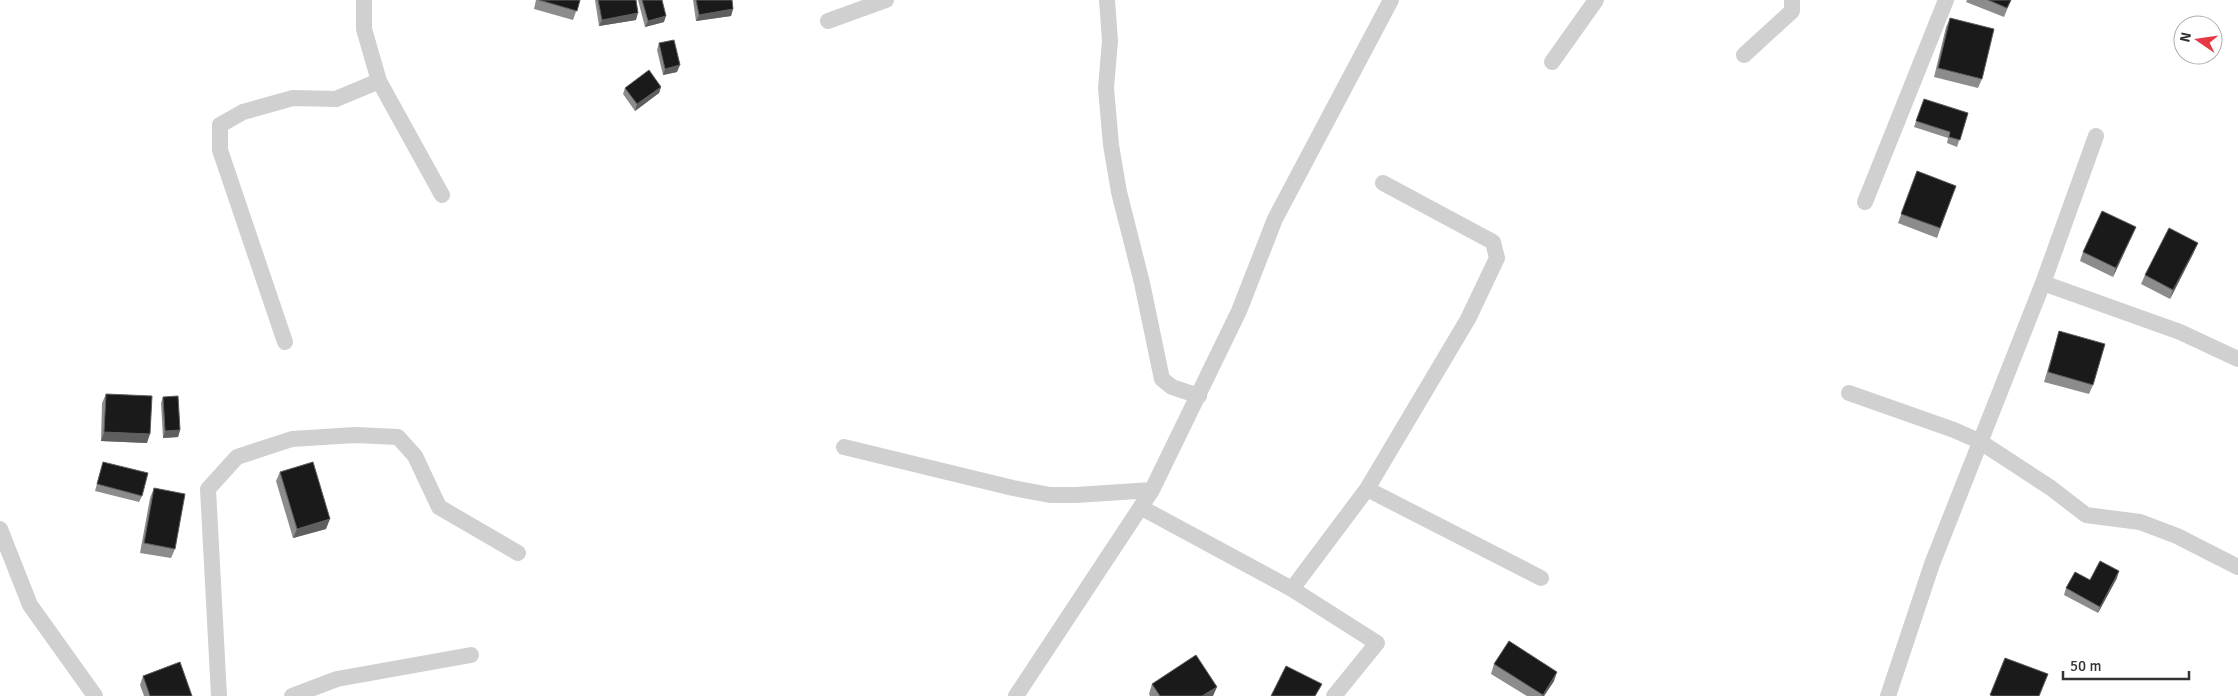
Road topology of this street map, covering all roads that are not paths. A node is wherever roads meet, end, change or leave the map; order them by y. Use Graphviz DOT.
graph roads {
  1 [pos="364,0"];
  2 [pos="886,0"];
  3 [pos="1107,0"];
  4 [pos="1391,0"];
  5 [pos="1596,0"];
  6 [pos="1792,0"];
  7 [pos="1946,0"];
  8 [pos="828,21"];
  9 [pos="1744,55"];
  10 [pos="1552,62"];
  11 [pos="379,81"];
  12 [pos="2096,136"];
  13 [pos="1383,183"];
  14 [pos="442,195"];
  15 [pos="1865,202"];
  16 [pos="2043,282"];
  17 [pos="285,342"];
  18 [pos="2238,359"];
  19 [pos="1849,393"];
  20 [pos="1199,396"];
  21 [pos="1979,441"];
  22 [pos="844,448"];
  23 [pos="1367,489"];
  24 [pos="1152,490"];
  25 [pos="1142,508"];
  26 [pos="0,529"];
  27 [pos="518,553"];
  28 [pos="2238,567"];
  29 [pos="1541,578"];
  30 [pos="1292,588"];
  31 [pos="471,655"];
  32 [pos="95,696"];
  33 [pos="219,696"];
  34 [pos="292,696"];
  35 [pos="1016,696"];
  36 [pos="1334,696"];
  37 [pos="1888,696"];
  1 -- 11 [label="street"];
  2 -- 8 [label="street"];
  3 -- 20 [label="street"];
  4 -- 20 [label="street"];
  5 -- 10 [label="street"];
  6 -- 9 [label="street"];
  7 -- 15 [label="street"];
  11 -- 14 [label="street"];
  11 -- 17 [label="street"];
  12 -- 16 [label="street"];
  13 -- 23 [label="street"];
  16 -- 18 [label="street"];
  16 -- 21 [label="street"];
  19 -- 21 [label="street"];
  20 -- 24 [label="street"];
  21 -- 28 [label="street"];
  21 -- 37 [label="street"];
  22 -- 24 [label="street"];
  23 -- 29 [label="street"];
  23 -- 30 [label="street"];
  24 -- 25 [label="street"];
  25 -- 30 [label="street"];
  25 -- 35 [label="street"];
  26 -- 32 [label="street"];
  27 -- 33 [label="street"];
  30 -- 36 [label="street"];
  31 -- 34 [label="street"];
}
